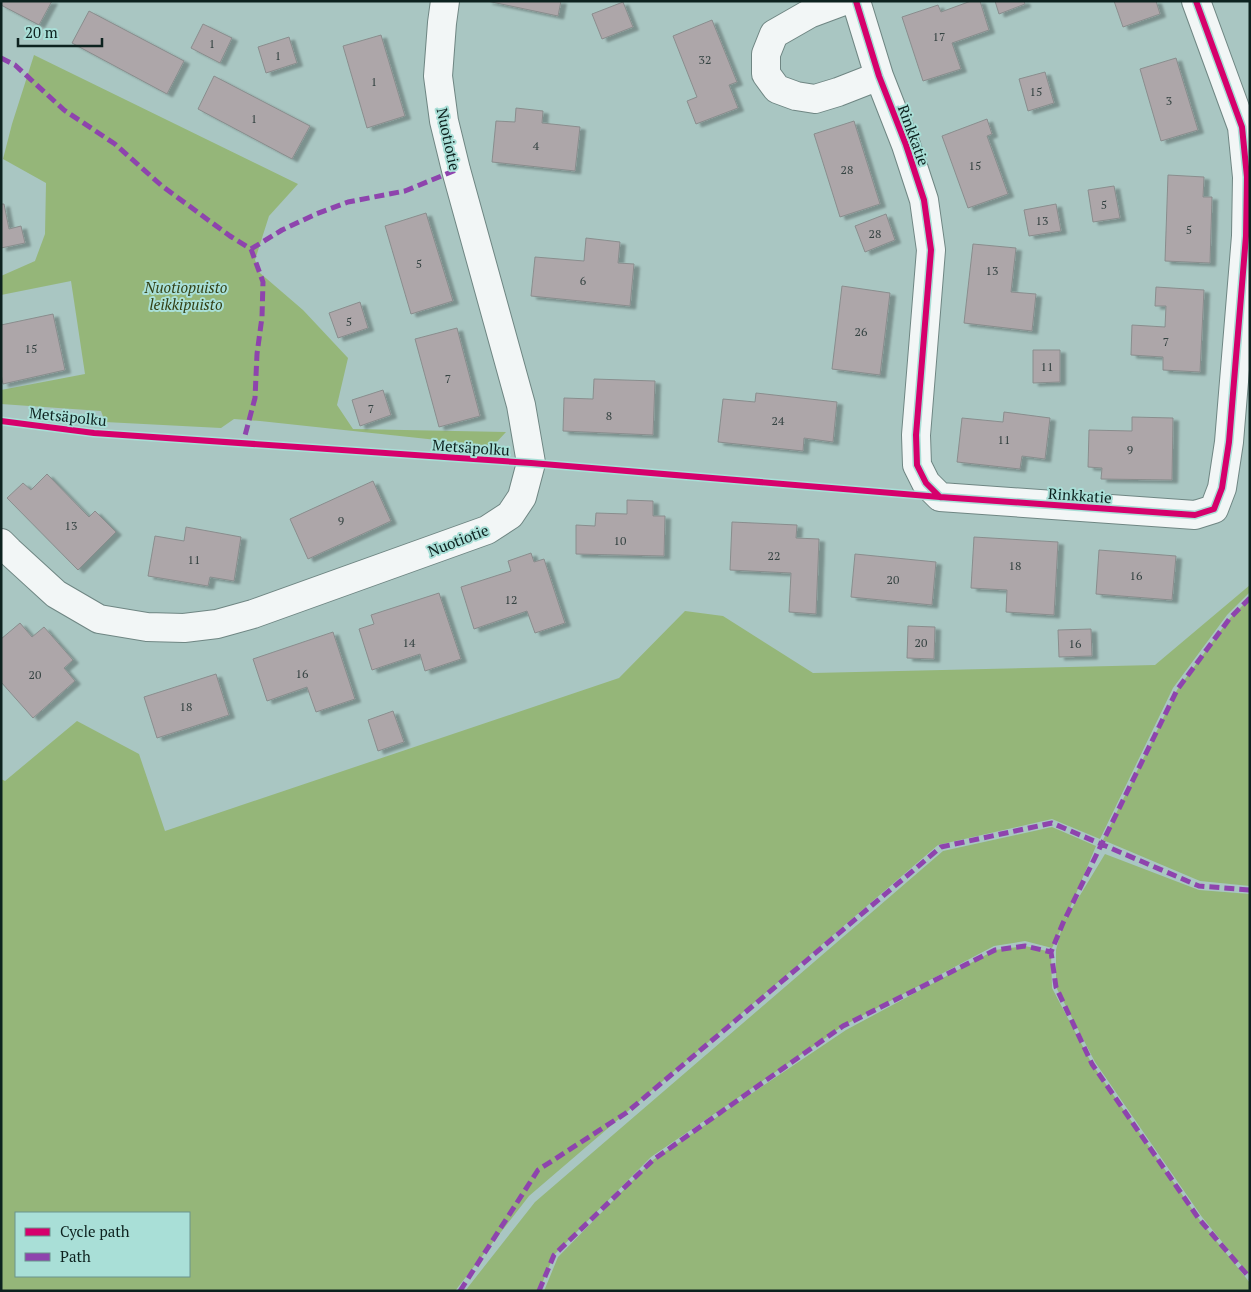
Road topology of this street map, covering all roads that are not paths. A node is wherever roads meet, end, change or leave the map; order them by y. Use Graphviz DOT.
graph roads {
  1 [pos="445,1"];
  2 [pos="844,1"];
  3 [pos="856,1"];
  4 [pos="1196,1"];
  5 [pos="879,76"];
  6 [pos="1,543"];
  1 -- 6 [label="street, Nuotiotie"];
  2 -- 5 [label="street"];
  3 -- 5 [label="street, Rinkkatie"];
  4 -- 5 [label="street, Rinkkatie"];
}
